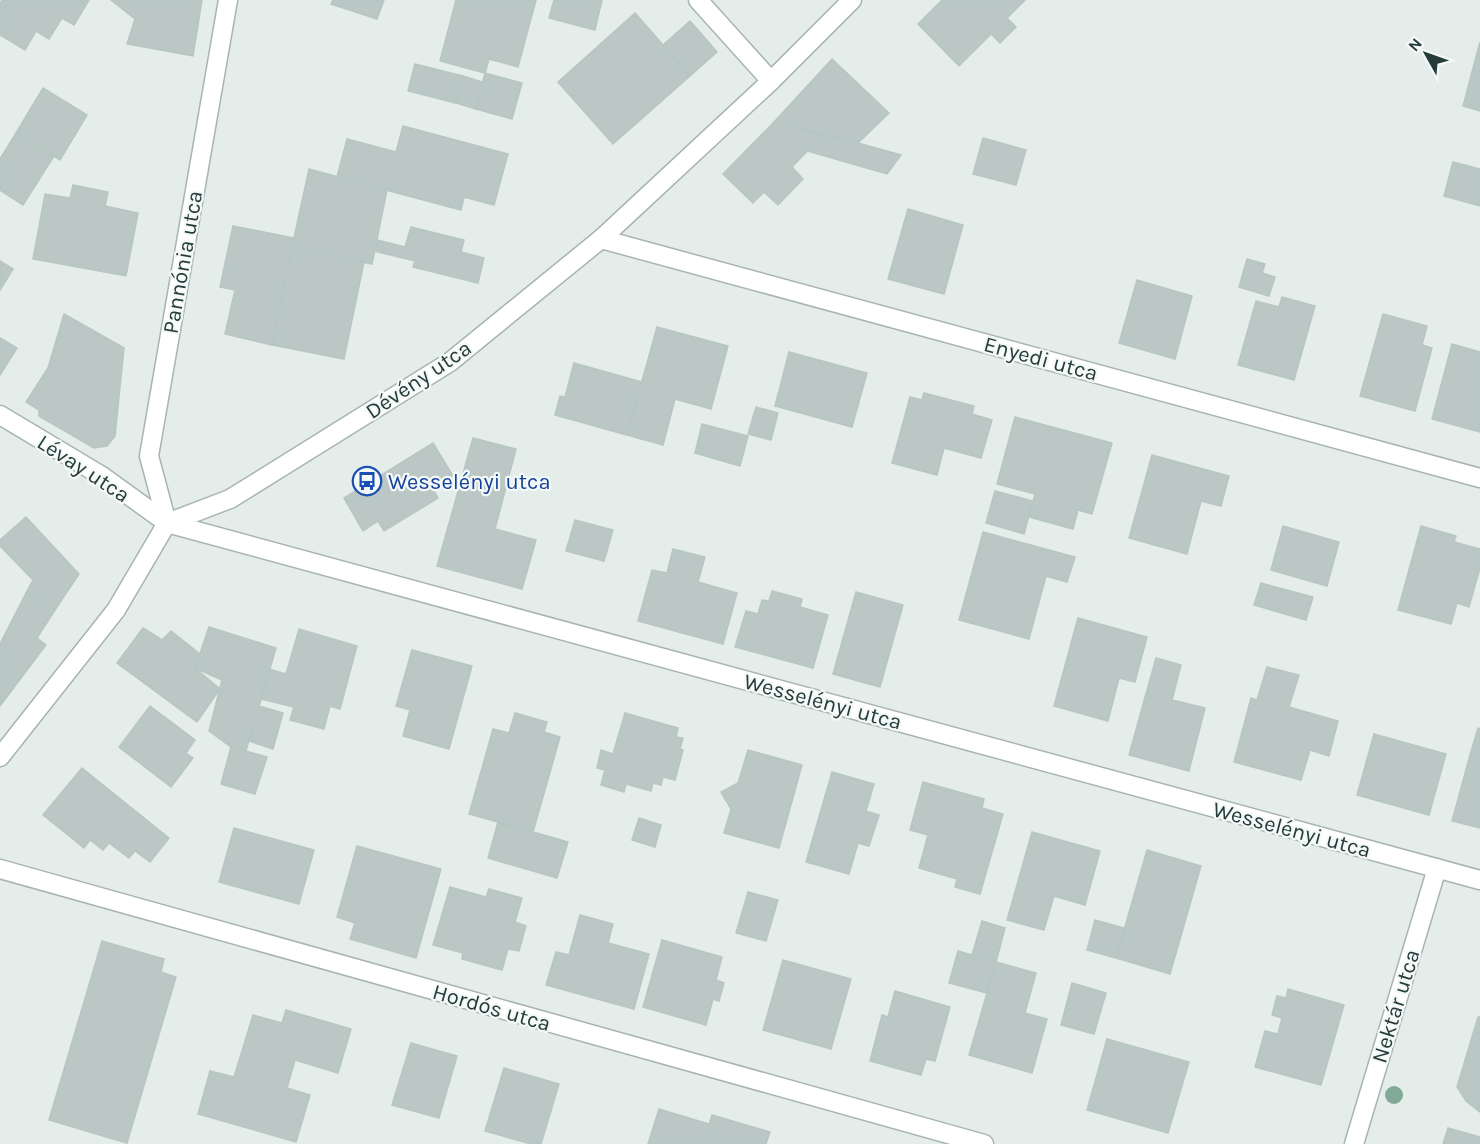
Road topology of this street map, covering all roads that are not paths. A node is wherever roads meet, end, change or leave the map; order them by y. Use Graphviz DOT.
graph roads {
  1 [pos="228,0"];
  2 [pos="698,0"];
  3 [pos="852,0"];
  4 [pos="771,81"];
  5 [pos="601,239"];
  6 [pos="0,415"];
  7 [pos="1480,478"];
  8 [pos="167,523"];
  9 [pos="0,757"];
  10 [pos="1437,868"];
  11 [pos="0,869"];
  12 [pos="1480,880"];
  13 [pos="984,1144"];
  14 [pos="1354,1144"];
  1 -- 8 [label="street, Pannónia utca"];
  2 -- 4 [label="street"];
  3 -- 4 [label="street, Dévény utca"];
  4 -- 5 [label="street, Dévény utca"];
  5 -- 7 [label="street, Enyedi utca"];
  5 -- 8 [label="street, Dévény utca"];
  6 -- 8 [label="street, Lévay utca"];
  8 -- 9 [label="street"];
  8 -- 10 [label="street, Wesselényi utca"];
  10 -- 12 [label="street, Wesselényi utca"];
  10 -- 14 [label="street, Nektár utca"];
  11 -- 13 [label="street, Hordós utca"];
}
